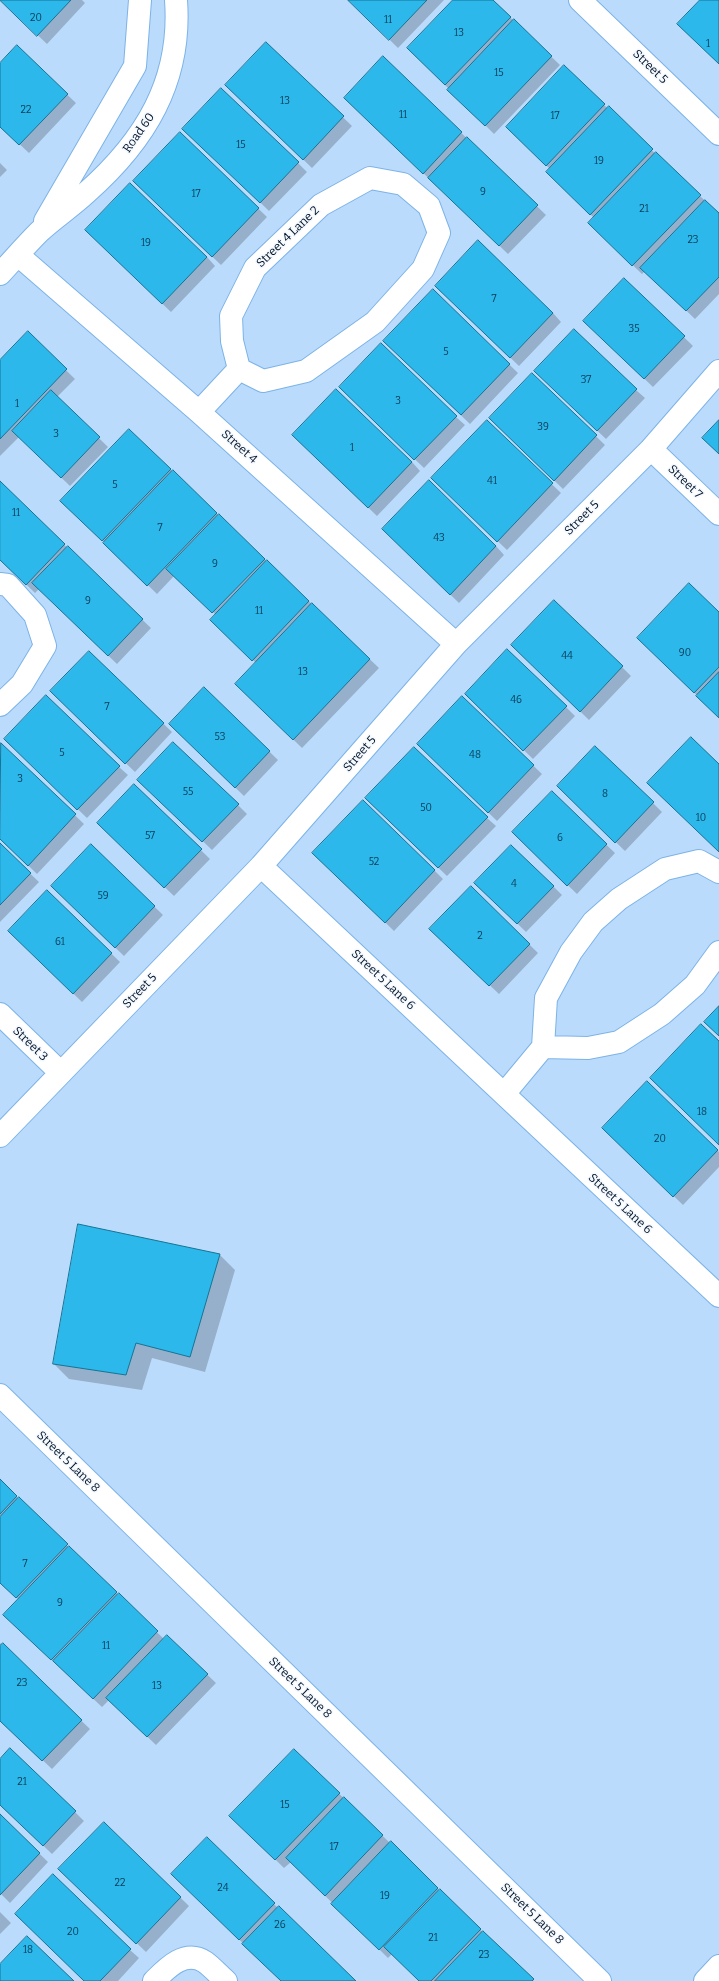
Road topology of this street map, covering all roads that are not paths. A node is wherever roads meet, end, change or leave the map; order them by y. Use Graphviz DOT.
graph roads {
  1 [pos="140,0"];
  2 [pos="176,0"];
  3 [pos="582,1"];
  4 [pos="719,134"];
  5 [pos="40,231"];
  6 [pos="18,255"];
  7 [pos="0,274"];
  8 [pos="239,369"];
  9 [pos="719,372"];
  10 [pos="199,412"];
  11 [pos="651,449"];
  12 [pos="719,514"];
  13 [pos="0,584"];
  14 [pos="456,644"];
  15 [pos="0,705"];
  16 [pos="261,866"];
  17 [pos="719,872"];
  18 [pos="719,952"];
  19 [pos="0,1014"];
  20 [pos="543,1047"];
  21 [pos="61,1073"];
  22 [pos="504,1094"];
  23 [pos="0,1136"];
  24 [pos="719,1296"];
  25 [pos="0,1395"];
  26 [pos="719,1966"];
  27 [pos="154,1981"];
  28 [pos="226,1981"];
  29 [pos="600,1981"];
  30 [pos="705,1981"];
  1 -- 5 [label="street, Road 60"];
  2 -- 5 [label="street, Road 60"];
  3 -- 4 [label="street, Street 5"];
  5 -- 6 [label="street, Road 60"];
  6 -- 7 [label="street, Road 60"];
  6 -- 10 [label="street, Street 4"];
  8 -- 8 [label="street, Street 4 Lane 2"];
  8 -- 10 [label="street"];
  9 -- 11 [label="street, Street 5"];
  10 -- 14 [label="street, Street 4"];
  11 -- 12 [label="street, Street 7"];
  11 -- 14 [label="street, Street 5"];
  13 -- 15 [label="street"];
  14 -- 16 [label="street, Street 5"];
  16 -- 21 [label="street, Street 5"];
  16 -- 22 [label="street, Street 5 Lane 6"];
  17 -- 20 [label="street"];
  18 -- 20 [label="street"];
  19 -- 21 [label="street, Street 3"];
  20 -- 22 [label="street"];
  21 -- 23 [label="street, Street 5"];
  22 -- 24 [label="street, Street 5 Lane 6"];
  25 -- 29 [label="street, Street 5 Lane 8"];
  26 -- 30 [label="street"];
  27 -- 28 [label="street"];
}
